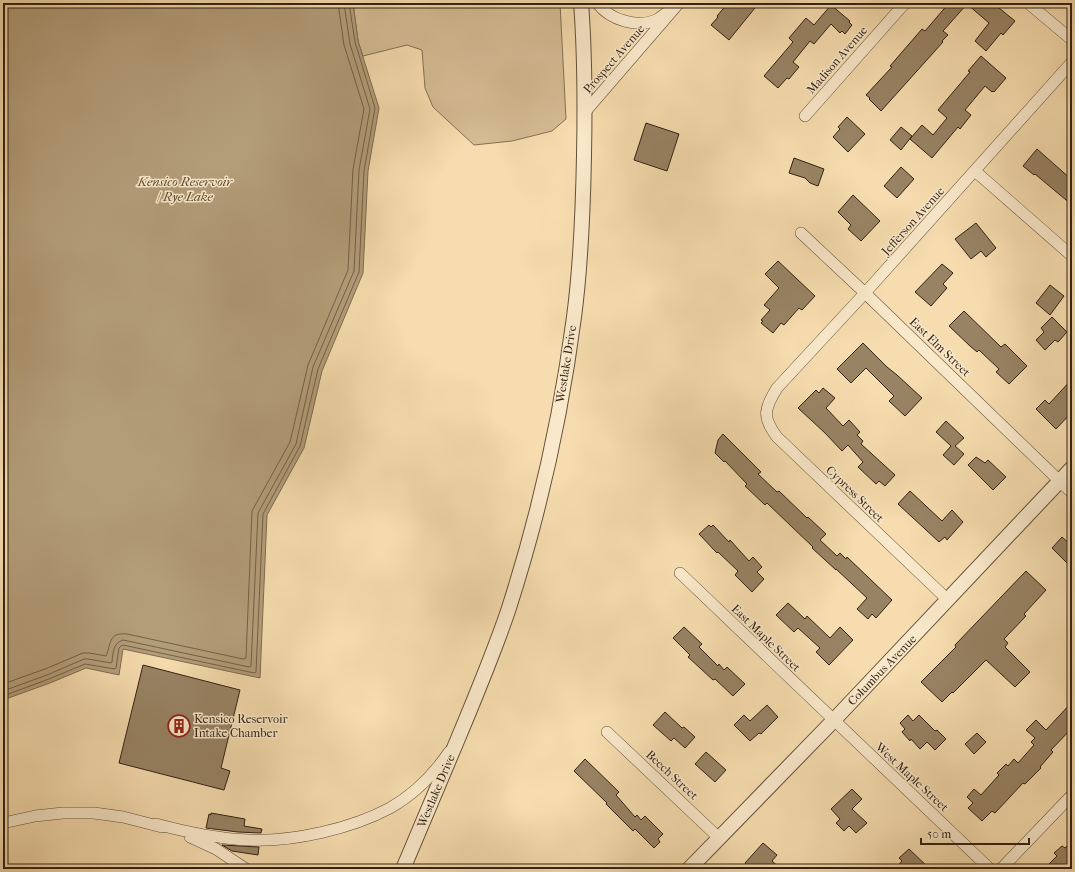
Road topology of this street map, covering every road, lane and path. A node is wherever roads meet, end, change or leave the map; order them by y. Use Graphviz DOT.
graph roads {
  1 [pos="581,3"];
  2 [pos="597,3"];
  3 [pos="905,3"];
  4 [pos="1028,3"];
  5 [pos="678,4"];
  6 [pos="1072,40"];
  7 [pos="1072,62"];
  8 [pos="585,112"];
  9 [pos="805,116"];
  10 [pos="976,171"];
  11 [pos="801,233"];
  12 [pos="1072,256"];
  13 [pos="865,293"];
  14 [pos="772,396"];
  15 [pos="1072,468"];
  16 [pos="1060,481"];
  17 [pos="1072,493"];
  18 [pos="680,573"];
  19 [pos="948,600"];
  20 [pos="469,712"];
  21 [pos="834,720"];
  22 [pos="607,732"];
  23 [pos="1072,795"];
  24 [pos="3,823"];
  25 [pos="156,824"];
  26 [pos="720,838"];
  27 [pos="246,869"];
  28 [pos="403,869"];
  29 [pos="689,869"];
  30 [pos="990,869"];
  31 [pos="1001,869"];
  1 -- 8 [label="street, Westlake Drive"];
  2 -- 5 [label="street, Prospect Avenue"];
  3 -- 9 [label="street, Madison Avenue"];
  4 -- 6 [label="street"];
  5 -- 8 [label="street, Prospect Avenue"];
  7 -- 10 [label="street, Jefferson Avenue"];
  8 -- 20 [label="street, Westlake Drive"];
  10 -- 12 [label="street"];
  10 -- 13 [label="street, Jefferson Avenue"];
  11 -- 13 [label="street, East Elm Street"];
  13 -- 14 [label="street, Jefferson Avenue"];
  13 -- 16 [label="street, East Elm Street"];
  14 -- 19 [label="street, Cypress Street"];
  15 -- 16 [label="street, Columbus Avenue"];
  16 -- 17 [label="street, East Elm Street"];
  16 -- 19 [label="street, Columbus Avenue"];
  18 -- 21 [label="street, East Maple Street"];
  19 -- 21 [label="street, Columbus Avenue"];
  20 -- 25 [label="street, Westlake Drive"];
  20 -- 28 [label="street, Westlake Drive"];
  21 -- 26 [label="street, Columbus Avenue"];
  21 -- 30 [label="street, West Maple Street"];
  22 -- 26 [label="street, Beech Street"];
  23 -- 31 [label="street"];
  24 -- 25 [label="street, Westlake Drive"];
  25 -- 27 [label="street, Westlake Drive"];
  26 -- 29 [label="street, Columbus Avenue"];
}
